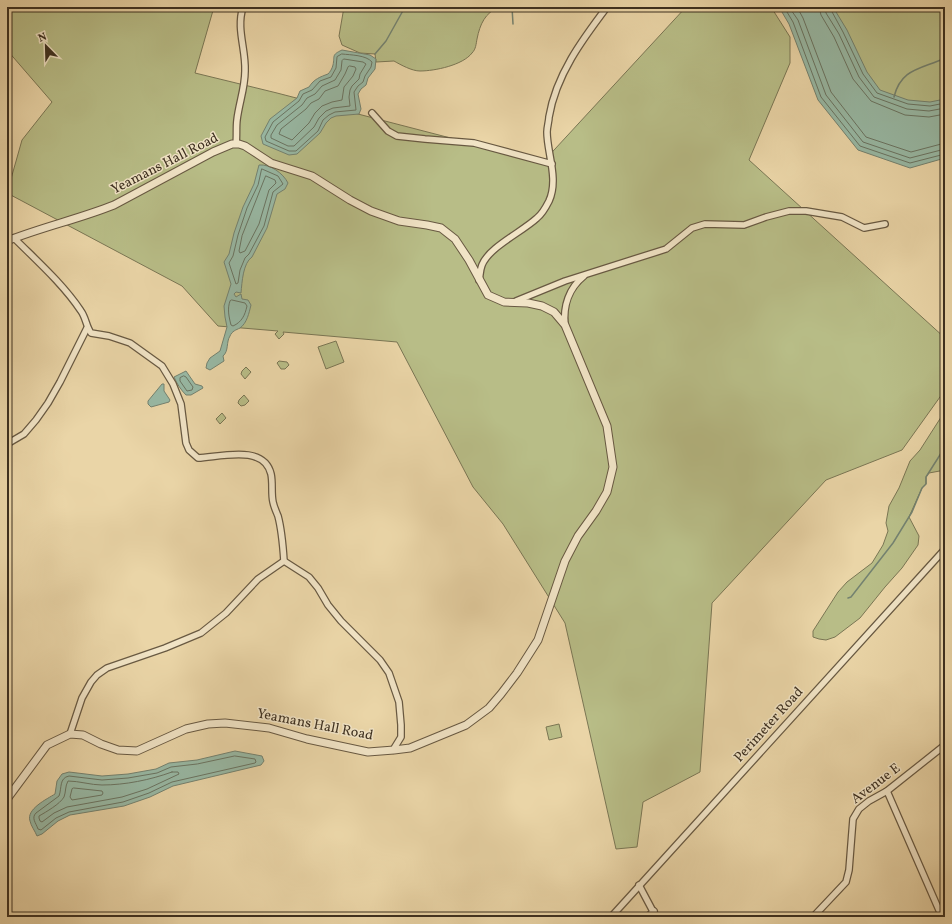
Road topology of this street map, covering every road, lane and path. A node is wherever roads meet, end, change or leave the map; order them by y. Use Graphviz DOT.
graph roads {
  1 [pos="243,7"];
  2 [pos="606,7"];
  3 [pos="372,113"];
  4 [pos="236,144"];
  5 [pos="552,164"];
  6 [pos="885,224"];
  7 [pos="10,240"];
  8 [pos="586,274"];
  9 [pos="479,281"];
  10 [pos="514,302"];
  11 [pos="565,325"];
  12 [pos="87,328"];
  13 [pos="7,444"];
  14 [pos="945,549"];
  15 [pos="943,555"];
  16 [pos="284,562"];
  17 [pos="70,734"];
  18 [pos="945,745"];
  19 [pos="393,750"];
  20 [pos="887,791"];
  21 [pos="7,798"];
  22 [pos="639,885"];
  23 [pos="655,914"];
  24 [pos="611,917"];
  25 [pos="647,917"];
  26 [pos="813,917"];
  27 [pos="942,917"];
  1 -- 4 [label="street"];
  2 -- 5 [label="street"];
  3 -- 5 [label="street"];
  4 -- 7 [label="street, Yeamans Hall Road"];
  4 -- 9 [label="street, Yeamans Hall Road"];
  5 -- 9 [label="street"];
  6 -- 8 [label="street"];
  7 -- 12 [label="street"];
  8 -- 10 [label="street"];
  8 -- 11 [label="street"];
  9 -- 10 [label="street, Yeamans Hall Road"];
  10 -- 11 [label="street, Yeamans Hall Road"];
  11 -- 19 [label="street, Yeamans Hall Road"];
  12 -- 13 [label="street"];
  12 -- 16 [label="street"];
  14 -- 15 [label="street, Perimeter Road"];
  15 -- 22 [label="street, Perimeter Road"];
  16 -- 17 [label="street"];
  16 -- 19 [label="street"];
  17 -- 19 [label="street, Yeamans Hall Road"];
  17 -- 21 [label="street"];
  18 -- 20 [label="street, Avenue E"];
  20 -- 26 [label="street, Avenue E"];
  20 -- 27 [label="street"];
  22 -- 23 [label="street"];
  22 -- 24 [label="street, Perimeter Road"];
  23 -- 25 [label="street"];
}
